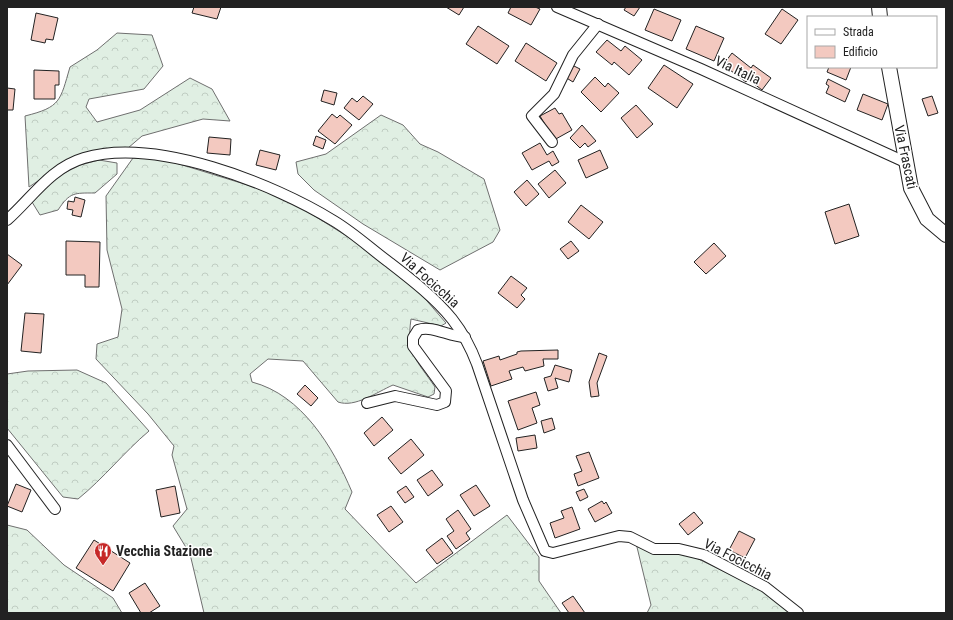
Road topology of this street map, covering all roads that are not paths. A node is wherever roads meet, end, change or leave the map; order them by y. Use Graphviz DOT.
graph roads {
  1 [pos="557,7"];
  2 [pos="598,24"];
  3 [pos="889,68"];
  4 [pos="552,142"];
  5 [pos="905,162"];
  6 [pos="7,220"];
  7 [pos="946,235"];
  8 [pos="465,337"];
  9 [pos="367,402"];
  10 [pos="7,445"];
  11 [pos="55,509"];
  12 [pos="798,613"];
  1 -- 2 [label="street, Via Italia"];
  2 -- 4 [label="street"];
  2 -- 5 [label="street, Via Italia"];
  3 -- 5 [label="main road, Via Frascati"];
  5 -- 7 [label="main road, Via Frascati"];
  6 -- 8 [label="street, Via Focicchia"];
  8 -- 9 [label="street"];
  8 -- 12 [label="street, Via Focicchia"];
  10 -- 11 [label="street"];
}
